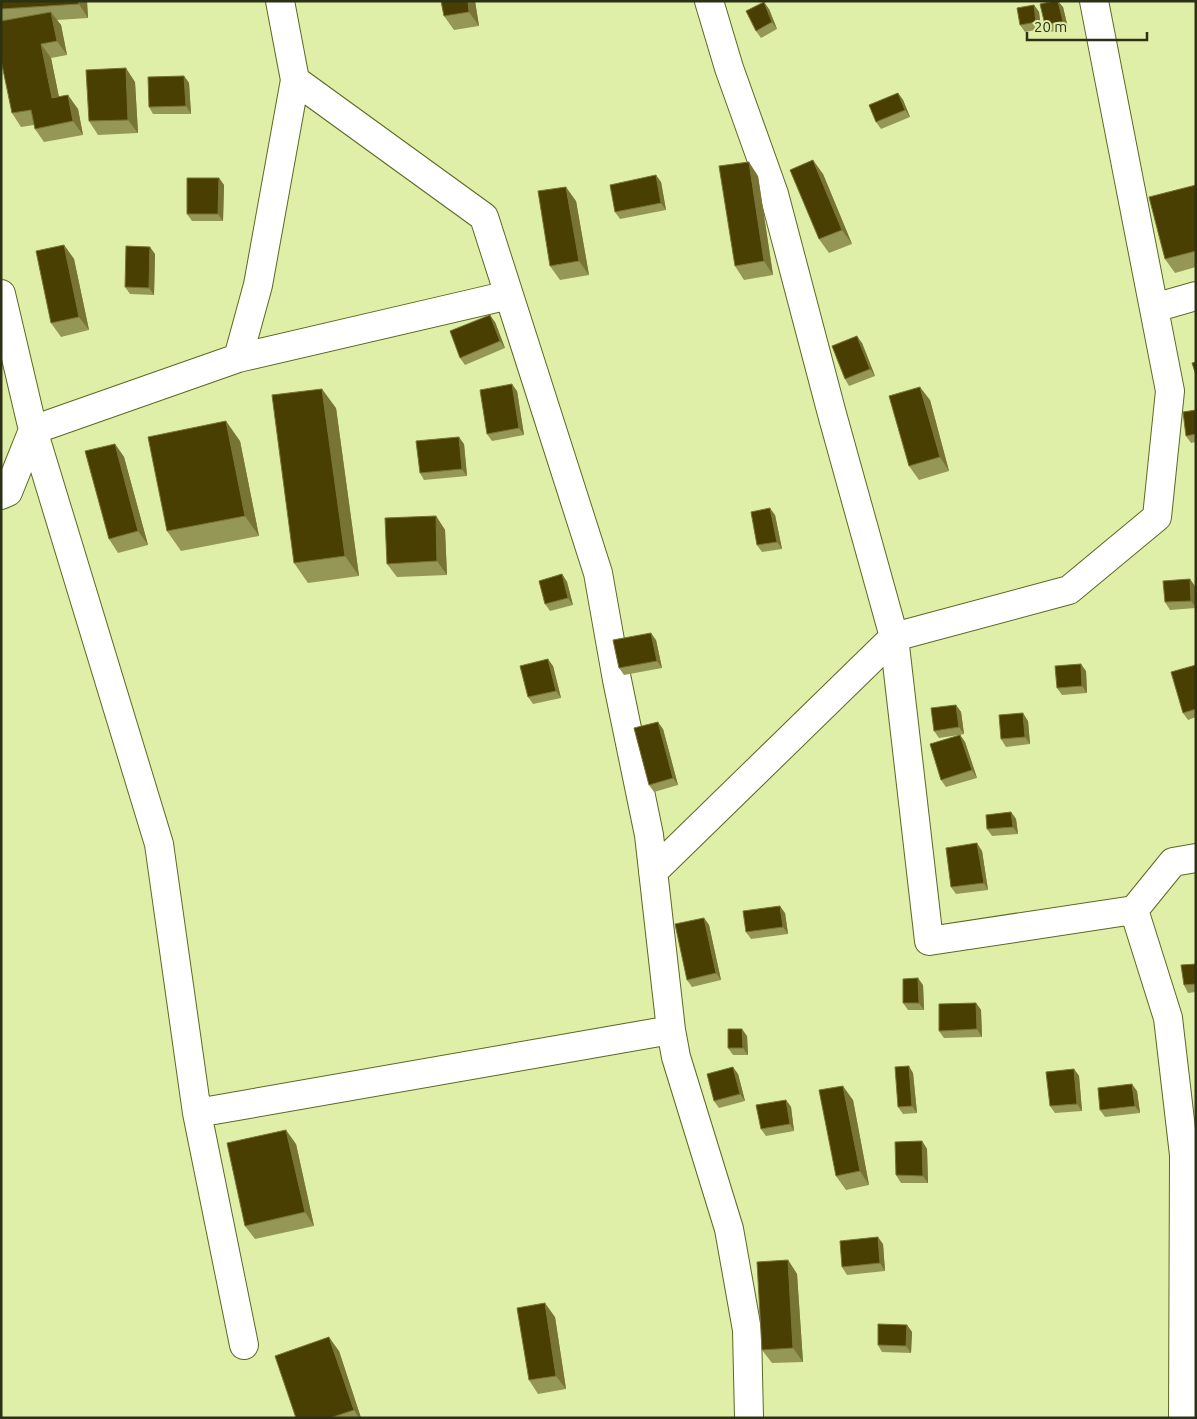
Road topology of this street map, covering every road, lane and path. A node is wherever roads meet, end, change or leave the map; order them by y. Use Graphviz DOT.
graph roads {
  1 [pos="280,1"];
  2 [pos="709,1"];
  3 [pos="1094,1"];
  4 [pos="295,80"];
  5 [pos="1,294"];
  6 [pos="509,295"];
  7 [pos="1196,296"];
  8 [pos="1154,308"];
  9 [pos="238,358"];
  10 [pos="33,430"];
  11 [pos="1,494"];
  12 [pos="894,636"];
  13 [pos="1196,858"];
  14 [pos="653,872"];
  15 [pos="1134,910"];
  16 [pos="671,1030"];
  17 [pos="1186,1091"];
  18 [pos="197,1113"];
  19 [pos="244,1345"];
  20 [pos="749,1418"];
  21 [pos="1183,1418"];
  1 -- 4 [label="street"];
  2 -- 12 [label="street"];
  3 -- 8 [label="street"];
  4 -- 6 [label="street"];
  4 -- 9 [label="street"];
  5 -- 10 [label="street"];
  6 -- 9 [label="street"];
  6 -- 14 [label="street"];
  7 -- 8 [label="street"];
  8 -- 12 [label="street"];
  9 -- 10 [label="street"];
  10 -- 11 [label="street"];
  10 -- 18 [label="street"];
  12 -- 14 [label="street"];
  12 -- 15 [label="street"];
  13 -- 15 [label="street"];
  14 -- 16 [label="street"];
  15 -- 17 [label="street"];
  16 -- 18 [label="street"];
  16 -- 20 [label="street"];
  17 -- 21 [label="street"];
  18 -- 19 [label="street"];
}
